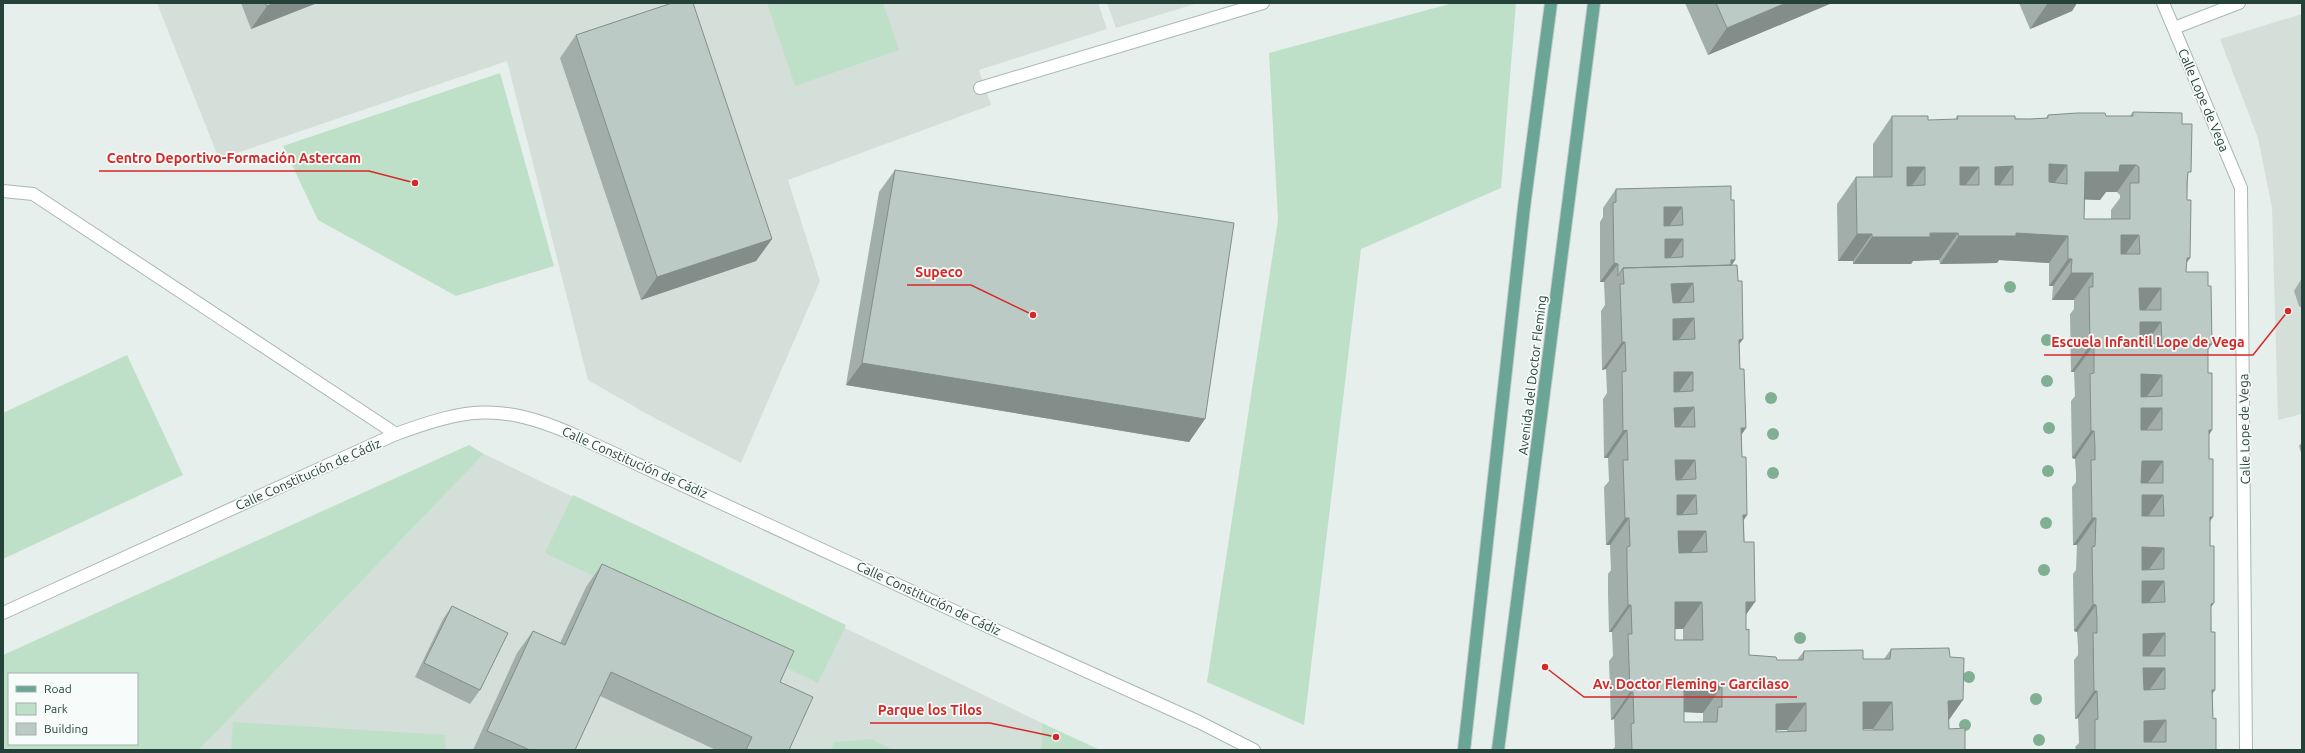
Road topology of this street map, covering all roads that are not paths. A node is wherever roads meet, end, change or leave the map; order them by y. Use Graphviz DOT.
graph roads {
  1 [pos="1263,3"];
  2 [pos="1551,3"];
  3 [pos="1594,3"];
  4 [pos="2163,3"];
  5 [pos="2239,3"];
  6 [pos="2174,28"];
  7 [pos="980,88"];
  8 [pos="3,190"];
  9 [pos="396,434"];
  10 [pos="3,613"];
  11 [pos="1254,750"];
  12 [pos="1464,750"];
  13 [pos="1498,750"];
  14 [pos="2246,750"];
  1 -- 7 [label="street"];
  2 -- 12 [label="main road, Avenida del Doctor Fleming"];
  3 -- 13 [label="main road, Avenida del Doctor Fleming"];
  4 -- 6 [label="street, Calle Lope de Vega"];
  5 -- 6 [label="street"];
  6 -- 14 [label="street, Calle Lope de Vega"];
  8 -- 9 [label="street"];
  9 -- 10 [label="street, Calle Constitución de Cádiz"];
  9 -- 11 [label="street, Calle Constitución de Cádiz"];
}
